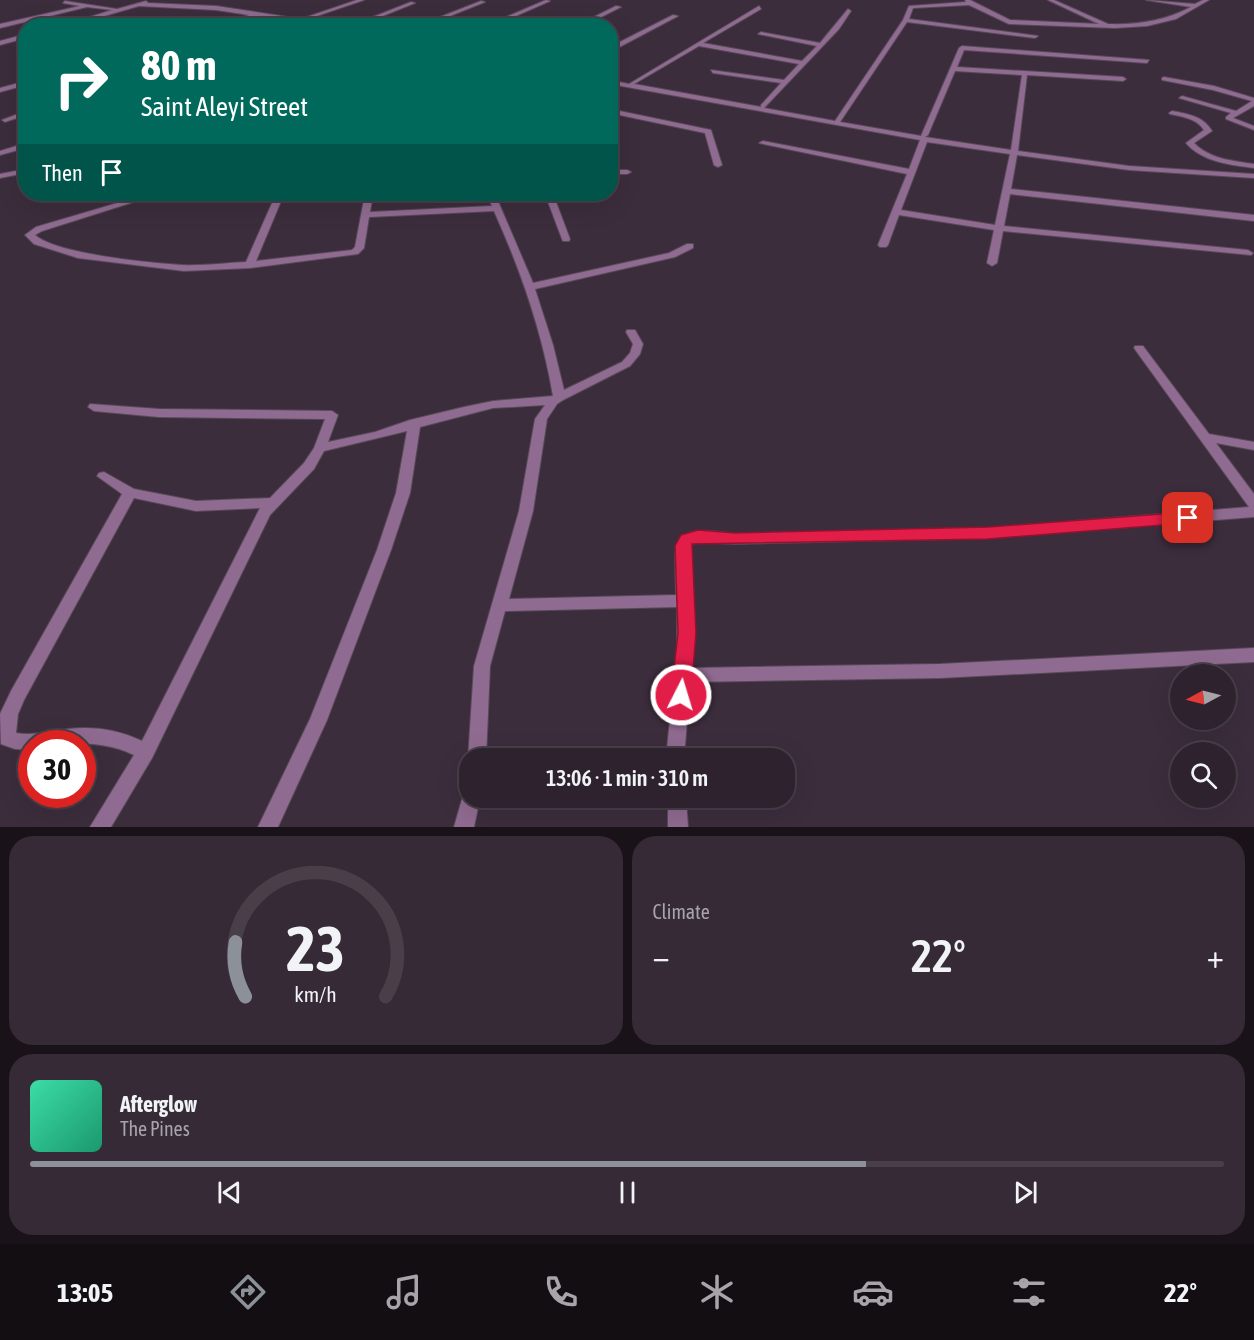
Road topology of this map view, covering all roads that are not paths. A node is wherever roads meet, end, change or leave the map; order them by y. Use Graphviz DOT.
graph roads {
  1 [pos="153,0"];
  2 [pos="362,0"];
  3 [pos="1050,0"];
  4 [pos="1148,0"];
  5 [pos="1171,0"];
  6 [pos="1207,0"];
  7 [pos="548,1"];
  8 [pos="65,2"];
  9 [pos="483,2"];
  10 [pos="968,2"];
  11 [pos="413,3"];
  12 [pos="139,4"];
  13 [pos="88,5"];
  14 [pos="167,5"];
  15 [pos="1198,6"];
  16 [pos="618,7"];
  17 [pos="759,8"];
  18 [pos="119,10"];
  19 [pos="31,11"];
  20 [pos="848,11"];
  21 [pos="253,15"];
  22 [pos="675,16"];
  23 [pos="33,18"];
  24 [pos="91,18"];
  25 [pos="244,18"];
  26 [pos="277,18"];
  27 [pos="282,18"];
  28 [pos="310,18"];
  29 [pos="373,18"];
  30 [pos="440,18"];
  31 [pos="507,18"];
  32 [pos="595,18"];
  33 [pos="0,19"];
  34 [pos="906,20"];
  35 [pos="16,22"];
  36 [pos="0,26"];
  37 [pos="1107,26"];
  38 [pos="966,28"];
  39 [pos="761,34"];
  40 [pos="1035,36"];
  41 [pos="18,38"];
  42 [pos="0,43"];
  43 [pos="697,44"];
  44 [pos="821,45"];
  45 [pos="618,46"];
  46 [pos="962,48"];
  47 [pos="1147,60"];
  48 [pos="803,63"];
  49 [pos="953,69"];
  50 [pos="713,72"];
  51 [pos="1024,76"];
  52 [pos="1123,79"];
  53 [pos="1164,79"];
  54 [pos="618,81"];
  55 [pos="618,81"];
  56 [pos="632,82"];
  57 [pos="785,82"];
  58 [pos="18,85"];
  59 [pos="1,90"];
  60 [pos="1182,98"];
  61 [pos="1254,102"];
  62 [pos="745,104"];
  63 [pos="763,106"];
  64 [pos="1172,112"];
  65 [pos="1237,112"];
  66 [pos="618,113"];
  67 [pos="18,116"];
  68 [pos="5,120"];
  69 [pos="838,120"];
  70 [pos="1254,128"];
  71 [pos="879,130"];
  72 [pos="924,138"];
  73 [pos="763,143"];
  74 [pos="18,148"];
  75 [pos="1015,151"];
  76 [pos="2,153"];
  77 [pos="718,165"];
  78 [pos="1254,166"];
  79 [pos="618,172"];
  80 [pos="627,172"];
  81 [pos="911,172"];
  82 [pos="18,173"];
  83 [pos="0,176"];
  84 [pos="1254,176"];
  85 [pos="1006,191"];
  86 [pos="119,201"];
  87 [pos="277,201"];
  88 [pos="368,201"];
  89 [pos="494,201"];
  90 [pos="552,201"];
  91 [pos="498,208"];
  92 [pos="896,212"];
  93 [pos="365,215"];
  94 [pos="1254,218"];
  95 [pos="999,228"];
  96 [pos="567,239"];
  97 [pos="883,245"];
  98 [pos="690,246"];
  99 [pos="1248,253"];
  100 [pos="992,263"];
  101 [pos="250,265"];
  102 [pos="529,287"];
  103 [pos="631,332"];
  104 [pos="1139,348"];
  105 [pos="556,399"];
  106 [pos="94,406"];
  107 [pos="414,423"];
  108 [pos="1203,437"];
  109 [pos="1254,446"];
  110 [pos="320,448"];
  111 [pos="104,476"];
  112 [pos="130,493"];
  113 [pos="272,503"];
  114 [pos="1254,504"];
  115 [pos="1254,512"];
  116 [pos="684,601"];
  117 [pos="500,605"];
  118 [pos="1254,655"];
  119 [pos="683,675"];
  120 [pos="478,748"];
  121 [pos="676,748"];
  122 [pos="146,752"];
  123 [pos="469,808"];
  124 [pos="677,808"];
  125 [pos="100,827"];
  126 [pos="268,827"];
  127 [pos="464,827"];
  128 [pos="678,827"];
  1 -- 12 [label="street"];
  2 -- 28 [label="street"];
  3 -- 37 [label="street"];
  4 -- 15 [label="street"];
  5 -- 15 [label="street"];
  6 -- 15 [label="street"];
  7 -- 31 [label="street"];
  8 -- 13 [label="street"];
  9 -- 30 [label="street"];
  10 -- 34 [label="street"];
  10 -- 37 [label="street"];
  11 -- 29 [label="street"];
  12 -- 14 [label="street"];
  12 -- 18 [label="street"];
  13 -- 18 [label="street"];
  13 -- 23 [label="street"];
  14 -- 21 [label="street"];
  14 -- 27 [label="street"];
  15 -- 37 [label="street"];
  16 -- 32 [label="street"];
  17 -- 43 [label="street"];
  18 -- 24 [label="street"];
  19 -- 33 [label="street"];
  20 -- 44 [label="street"];
  21 -- 25 [label="street"];
  21 -- 26 [label="street"];
  22 -- 45 [label="street"];
  33 -- 35 [label="street"];
  34 -- 38 [label="street"];
  34 -- 69 [label="street"];
  35 -- 36 [label="street"];
  38 -- 40 [label="street"];
  38 -- 46 [label="street"];
  39 -- 44 [label="street"];
  41 -- 42 [label="street"];
  43 -- 48 [label="street"];
  43 -- 56 [label="street"];
  44 -- 48 [label="street"];
  46 -- 47 [label="street"];
  46 -- 49 [label="street"];
  48 -- 57 [label="street"];
  49 -- 52 [label="street"];
  49 -- 72 [label="street"];
  50 -- 57 [label="street"];
  51 -- 75 [label="street"];
  53 -- 61 [label="street"];
  54 -- 56 [label="street"];
  55 -- 62 [label="street"];
  56 -- 62 [label="street"];
  57 -- 63 [label="street"];
  58 -- 59 [label="street"];
  60 -- 65 [label="street"];
  61 -- 65 [label="street"];
  62 -- 63 [label="street"];
  62 -- 71 [label="street"];
  63 -- 69 [label="street"];
  64 -- 78 [label="street"];
  65 -- 70 [label="street"];
  66 -- 77 [label="street"];
  67 -- 68 [label="street"];
  69 -- 71 [label="street"];
  71 -- 72 [label="street"];
  72 -- 75 [label="street"];
  72 -- 81 [label="street"];
  73 -- 81 [label="street"];
  74 -- 76 [label="street"];
  75 -- 84 [label="street"];
  75 -- 85 [label="street"];
  79 -- 80 [label="street"];
  81 -- 92 [label="street"];
  82 -- 83 [label="street"];
  85 -- 94 [label="street"];
  85 -- 95 [label="street"];
  86 -- 101 [label="street"];
  87 -- 101 [label="street"];
  88 -- 93 [label="street"];
  89 -- 91 [label="street"];
  90 -- 96 [label="street"];
  91 -- 93 [label="street"];
  91 -- 102 [label="street"];
  92 -- 95 [label="street"];
  92 -- 97 [label="street"];
  93 -- 101 [label="street"];
  95 -- 99 [label="street"];
  95 -- 100 [label="street"];
  98 -- 102 [label="street"];
  102 -- 105 [label="street"];
  103 -- 105 [label="street"];
  104 -- 108 [label="street"];
  105 -- 107 [label="street"];
  105 -- 117 [label="street"];
  106 -- 110 [label="street"];
  107 -- 110 [label="street"];
  107 -- 126 [label="street"];
  108 -- 109 [label="street"];
  108 -- 114 [label="street"];
  110 -- 113 [label="street"];
  111 -- 112 [label="street"];
  112 -- 113 [label="street"];
  112 -- 122 [label="street"];
  113 -- 122 [label="street"];
  115 -- 116 [label="street"];
  116 -- 117 [label="street"];
  116 -- 119 [label="street"];
  117 -- 120 [label="street"];
  118 -- 119 [label="street"];
  119 -- 121 [label="street"];
  122 -- 125 [label="street"];
  123 -- 127 [label="street"];
  124 -- 128 [label="street"];
}
